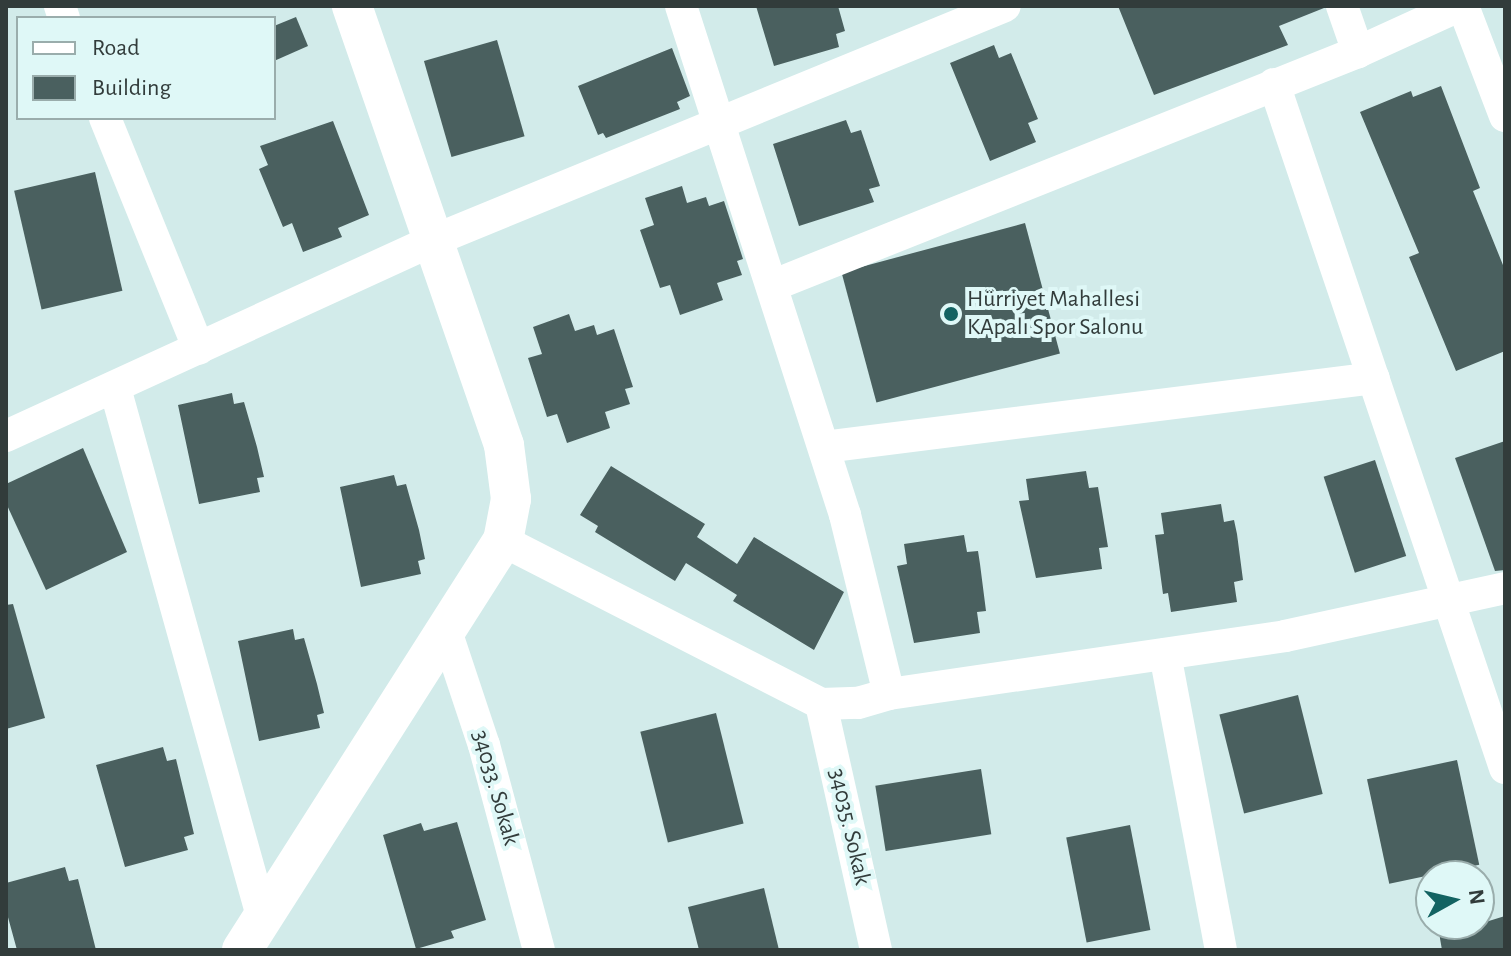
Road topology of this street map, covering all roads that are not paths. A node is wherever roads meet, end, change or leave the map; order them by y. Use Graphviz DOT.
graph roads {
  1 [pos="352,6"];
  2 [pos="681,6"];
  3 [pos="1005,6"];
  4 [pos="1342,6"];
  5 [pos="1461,6"];
  6 [pos="1358,52"];
  7 [pos="1274,84"];
  8 [pos="1505,116"];
  9 [pos="106,120"];
  10 [pos="722,124"];
  11 [pos="432,241"];
  12 [pos="774,285"];
  13 [pos="199,349"];
  14 [pos="1374,378"];
  15 [pos="115,388"];
  16 [pos="6,436"];
  17 [pos="824,447"];
  18 [pos="503,541"];
  19 [pos="1505,588"];
  20 [pos="1451,602"];
  21 [pos="445,628"];
  22 [pos="1165,654"];
  23 [pos="889,694"];
  24 [pos="821,704"];
  25 [pos="1505,768"];
  26 [pos="262,916"];
  27 [pos="242,950"];
  28 [pos="539,950"];
  29 [pos="876,950"];
  30 [pos="1221,950"];
  1 -- 11 [label="street"];
  2 -- 10 [label="street"];
  3 -- 10 [label="street"];
  4 -- 6 [label="street"];
  5 -- 6 [label="street"];
  5 -- 8 [label="street"];
  6 -- 7 [label="street"];
  7 -- 12 [label="street"];
  7 -- 14 [label="street"];
  9 -- 13 [label="street"];
  10 -- 11 [label="street"];
  10 -- 12 [label="street"];
  11 -- 13 [label="street"];
  11 -- 18 [label="street"];
  12 -- 17 [label="street"];
  13 -- 15 [label="street"];
  14 -- 17 [label="street"];
  14 -- 20 [label="street"];
  15 -- 16 [label="street"];
  15 -- 26 [label="street"];
  17 -- 23 [label="street"];
  18 -- 21 [label="street"];
  18 -- 24 [label="street"];
  19 -- 20 [label="street"];
  20 -- 22 [label="street"];
  20 -- 25 [label="street"];
  21 -- 26 [label="street"];
  21 -- 28 [label="street, 34033. Sokak"];
  22 -- 23 [label="street"];
  22 -- 30 [label="street"];
  23 -- 24 [label="street"];
  24 -- 29 [label="street, 34035. Sokak"];
  26 -- 27 [label="street"];
}
